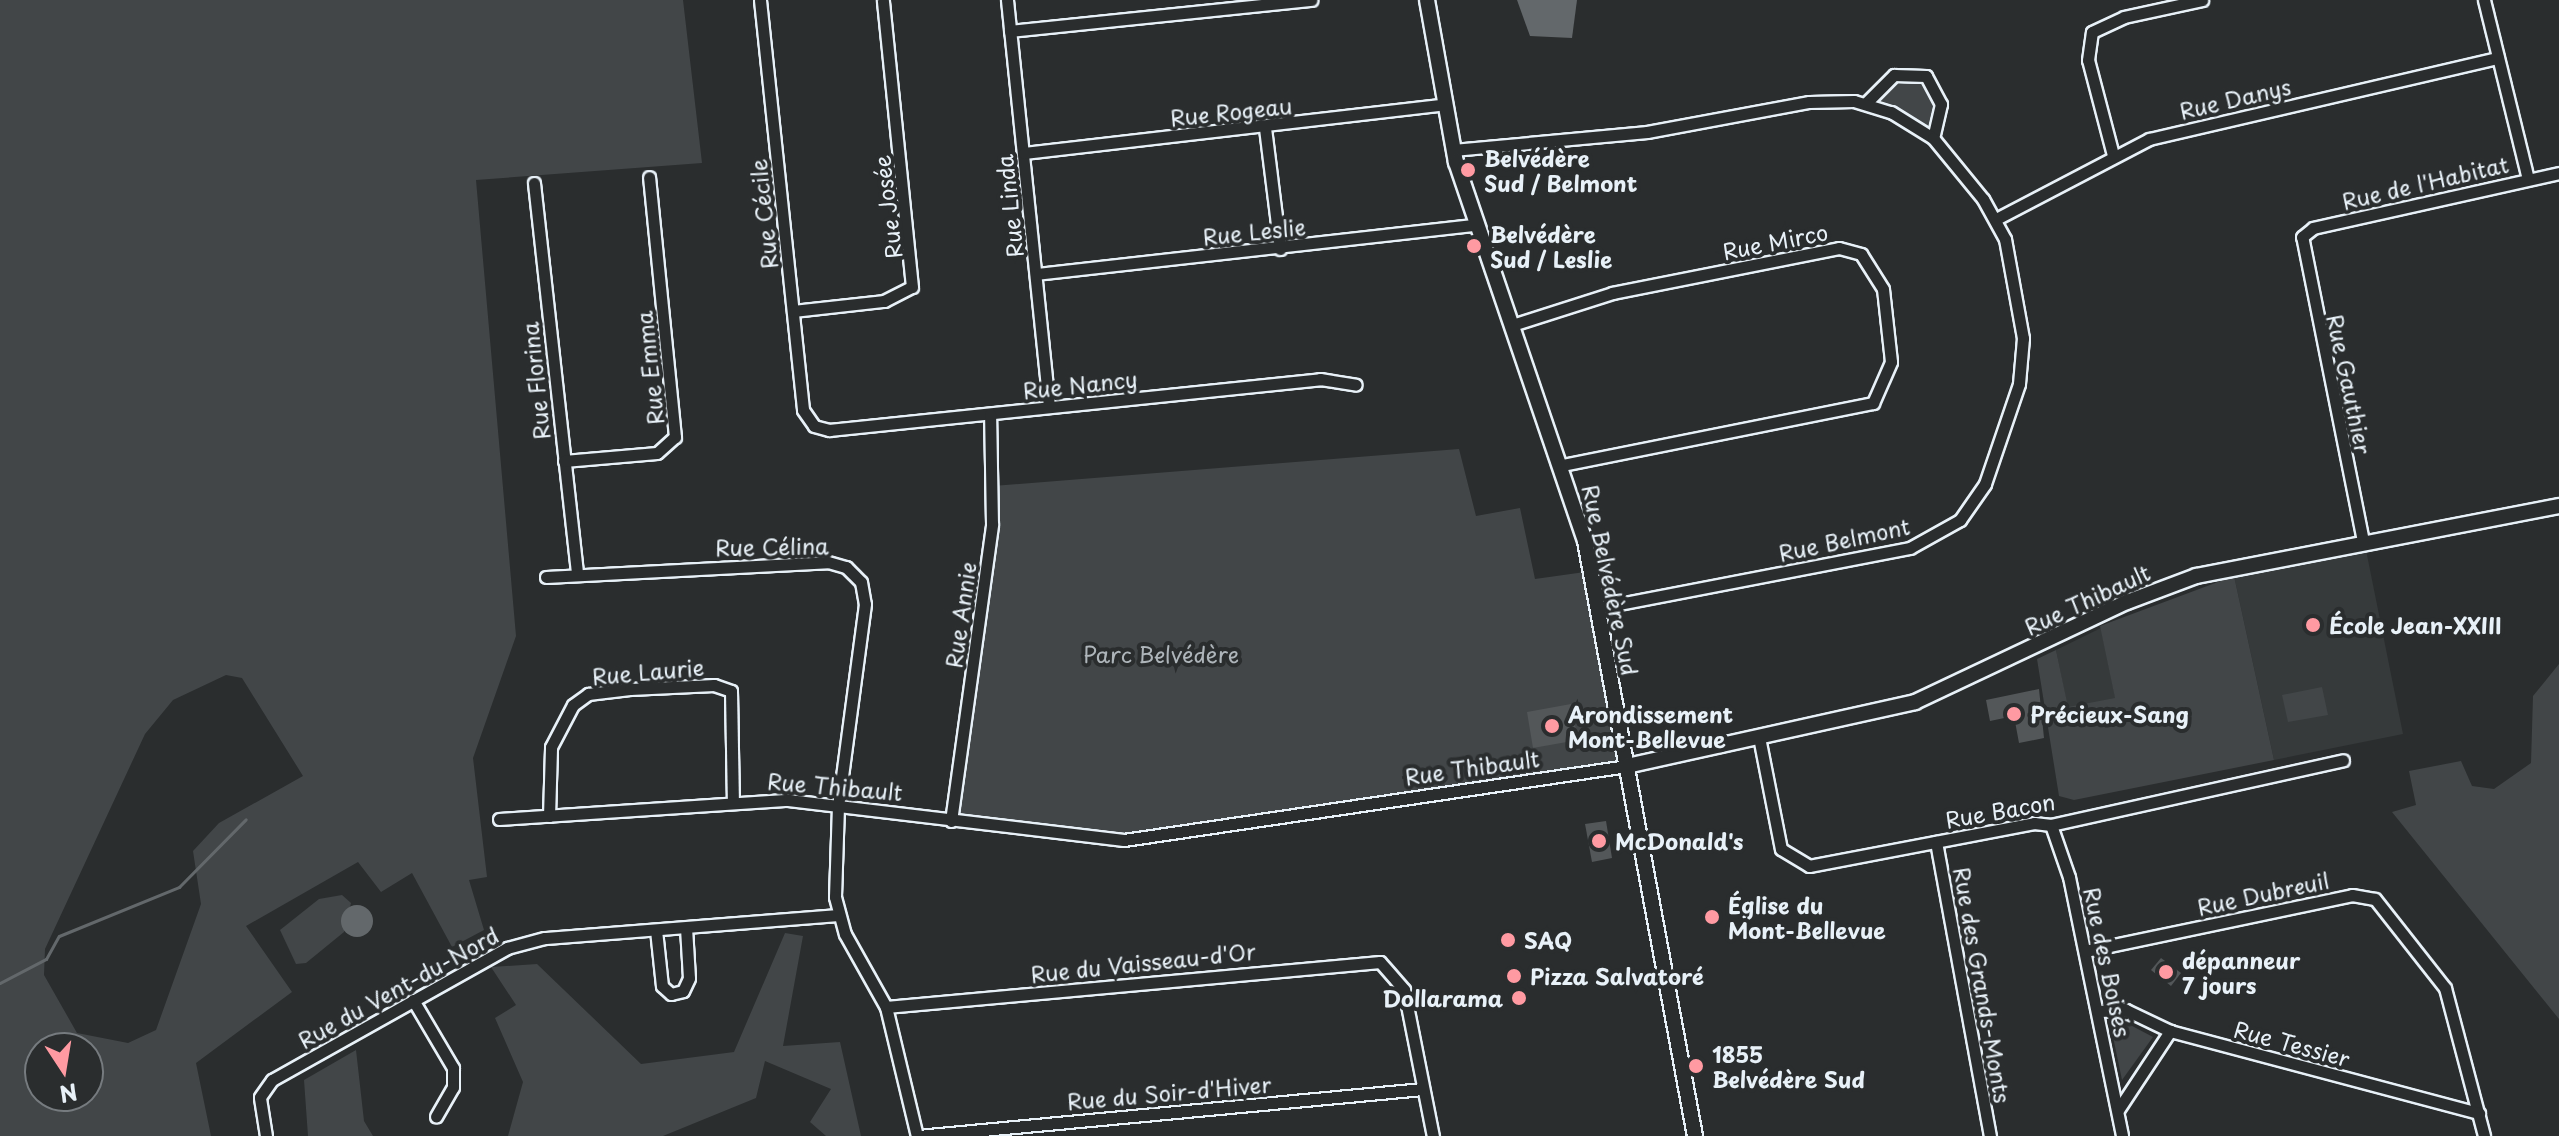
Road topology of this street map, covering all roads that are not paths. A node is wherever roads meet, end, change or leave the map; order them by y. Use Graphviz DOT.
graph roads {
  1 [pos="760,0"];
  2 [pos="883,0"];
  3 [pos="1007,0"];
  4 [pos="1311,0"];
  5 [pos="1427,0"];
  6 [pos="2202,0"];
  7 [pos="2484,0"];
  8 [pos="1010,31"];
  9 [pos="2498,58"];
  10 [pos="1866,103"];
  11 [pos="1442,105"];
  12 [pos="1265,128"];
  13 [pos="1933,138"];
  14 [pos="1453,150"];
  15 [pos="1024,153"];
  16 [pos="2113,155"];
  17 [pos="2559,173"];
  18 [pos="649,177"];
  19 [pos="2528,179"];
  20 [pos="534,183"];
  21 [pos="1996,219"];
  22 [pos="1476,225"];
  23 [pos="2302,237"];
  24 [pos="1280,249"];
  25 [pos="1036,274"];
  26 [pos="793,311"];
  27 [pos="1512,325"];
  28 [pos="1356,385"];
  29 [pos="1049,407"];
  30 [pos="990,414"];
  31 [pos="809,422"];
  32 [pos="564,461"];
  33 [pos="1562,465"];
  34 [pos="2559,506"];
  35 [pos="2363,541"];
  36 [pos="577,574"];
  37 [pos="546,577"];
  38 [pos="1598,608"];
  39 [pos="1759,737"];
  40 [pos="2343,760"];
  41 [pos="1627,766"];
  42 [pos="733,802"];
  43 [pos="838,806"];
  44 [pos="549,816"];
  45 [pos="499,819"];
  46 [pos="951,821"];
  47 [pos="2051,825"];
  48 [pos="1936,842"];
  49 [pos="839,915"];
  50 [pos="686,928"];
  51 [pos="656,930"];
  52 [pos="2085,951"];
  53 [pos="413,1000"];
  54 [pos="886,1007"];
  55 [pos="2099,1011"];
  56 [pos="2170,1031"];
  57 [pos="1423,1089"];
  58 [pos="2118,1110"];
  59 [pos="2479,1113"];
  60 [pos="436,1116"];
  61 [pos="266,1136"];
  62 [pos="917,1136"];
  63 [pos="1433,1136"];
  64 [pos="1695,1136"];
  65 [pos="1990,1136"];
  66 [pos="2122,1136"];
  67 [pos="2484,1136"];
  1 -- 26 [label="street, Rue Cécile"];
  2 -- 26 [label="street, Rue Josée"];
  3 -- 8 [label="street, Rue Linda"];
  4 -- 8 [label="street"];
  5 -- 11 [label="street, Rue Belvédère Sud"];
  6 -- 16 [label="street"];
  7 -- 9 [label="street"];
  8 -- 15 [label="street, Rue Linda"];
  9 -- 16 [label="street, Rue Danys"];
  9 -- 19 [label="street"];
  10 -- 13 [label="street, Rue Belmont"];
  10 -- 13 [label="street"];
  10 -- 14 [label="street, Rue Belmont"];
  11 -- 12 [label="street, Rue Rogeau"];
  11 -- 14 [label="street, Rue Belvédère Sud"];
  12 -- 15 [label="street, Rue Rogeau"];
  12 -- 24 [label="street"];
  13 -- 21 [label="street, Rue Belmont"];
  14 -- 22 [label="street, Rue Belvédère Sud"];
  15 -- 25 [label="street, Rue Linda"];
  16 -- 21 [label="street, Rue Danys"];
  17 -- 19 [label="street, Rue de l'Habitat"];
  18 -- 32 [label="street, Rue Emma"];
  19 -- 23 [label="street, Rue de l'Habitat"];
  20 -- 32 [label="street, Rue Florina"];
  21 -- 38 [label="street, Rue Belmont"];
  22 -- 24 [label="street, Rue Leslie"];
  22 -- 27 [label="street, Rue Belvédère Sud"];
  23 -- 35 [label="street, Rue Gauthier"];
  24 -- 25 [label="street, Rue Leslie"];
  25 -- 29 [label="street, Rue Linda"];
  26 -- 31 [label="street, Rue Cécile"];
  27 -- 33 [label="street, Rue Belvédère Sud"];
  27 -- 33 [label="street, Rue Mirco"];
  28 -- 29 [label="street, Rue Nancy"];
  29 -- 30 [label="street, Rue Nancy"];
  30 -- 31 [label="street, Rue Nancy"];
  30 -- 46 [label="street, Rue Annie"];
  32 -- 36 [label="street, Rue Florina"];
  33 -- 38 [label="street, Rue Belvédère Sud"];
  34 -- 35 [label="street, Rue Thibault"];
  35 -- 39 [label="street, Rue Thibault"];
  36 -- 37 [label="street, Rue Célina"];
  36 -- 43 [label="street, Rue Célina"];
  38 -- 41 [label="street, Rue Belvédère Sud"];
  39 -- 41 [label="street, Rue Thibault"];
  39 -- 48 [label="street, Rue Bacon"];
  40 -- 47 [label="street, Rue Bacon"];
  41 -- 46 [label="street, Rue Thibault"];
  41 -- 64 [label="street, Rue Belvédère Sud"];
  42 -- 43 [label="street, Rue Thibault"];
  42 -- 44 [label="street, Rue Thibault"];
  42 -- 44 [label="street, Rue Laurie"];
  43 -- 46 [label="street, Rue Thibault"];
  43 -- 49 [label="street, Rue Célina"];
  44 -- 45 [label="street, Rue Thibault"];
  47 -- 48 [label="street, Rue Bacon"];
  47 -- 52 [label="street, Rue des Boisés"];
  48 -- 65 [label="street, Rue des Grands-Monts"];
  49 -- 50 [label="street, Rue du Vent-du-Nord"];
  49 -- 54 [label="street, Rue Célina"];
  50 -- 51 [label="street, Rue du Vent-du-Nord"];
  50 -- 51 [label="street"];
  51 -- 53 [label="street, Rue du Vent-du-Nord"];
  52 -- 55 [label="street, Rue des Boisés"];
  52 -- 59 [label="street, Rue Dubreuil"];
  53 -- 60 [label="street"];
  53 -- 61 [label="street, Rue du Vent-du-Nord"];
  54 -- 57 [label="street, Rue du Vaisseau-d'Or"];
  54 -- 62 [label="street, Rue Célina"];
  55 -- 56 [label="street, Rue Tessier"];
  55 -- 58 [label="street, Rue des Boisés"];
  56 -- 58 [label="street, Rue des Boisés"];
  56 -- 59 [label="street, Rue Tessier"];
  57 -- 62 [label="street, Rue du Soir-d'Hiver"];
  57 -- 63 [label="street"];
  58 -- 66 [label="street, Rue des Boisés"];
  59 -- 67 [label="street, Rue Dubreuil"];
}
